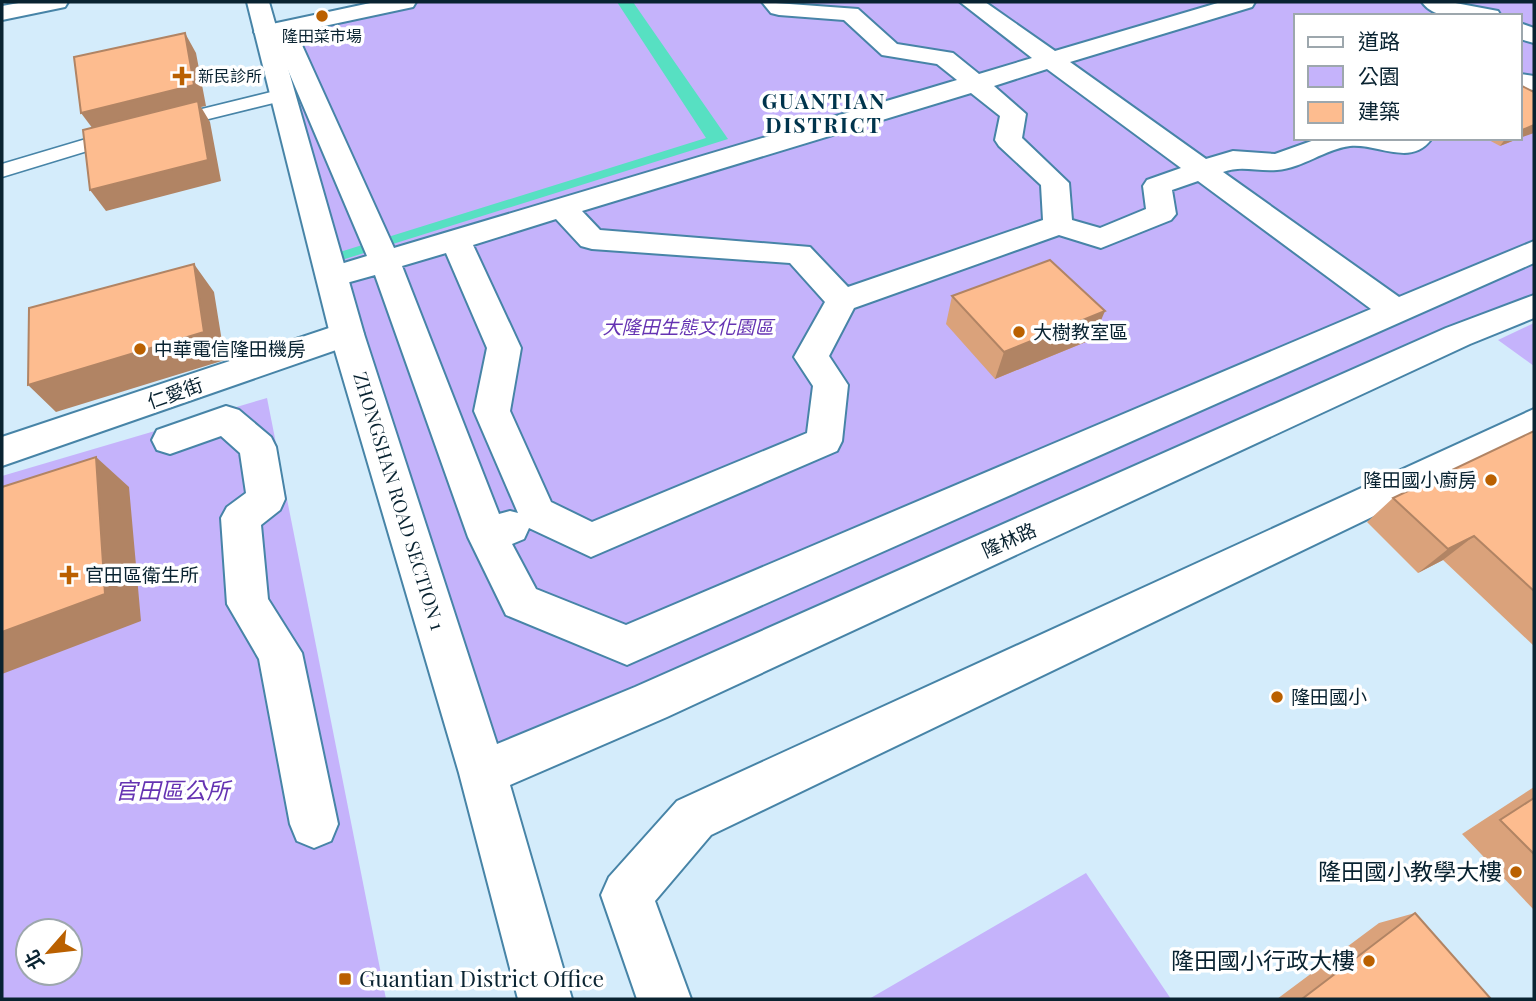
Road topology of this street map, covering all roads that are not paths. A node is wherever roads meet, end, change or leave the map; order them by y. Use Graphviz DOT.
graph roads {
  1 [pos="57,2"];
  2 [pos="405,2"];
  3 [pos="773,2"];
  4 [pos="971,2"];
  5 [pos="1244,2"];
  6 [pos="1433,2"];
  7 [pos="2,13"];
  8 [pos="1478,14"];
  9 [pos="269,15"];
  10 [pos="1052,60"];
  11 [pos="976,83"];
  12 [pos="283,95"];
  13 [pos="1341,140"];
  14 [pos="1365,140"];
  15 [pos="1415,140"];
  16 [pos="1202,169"];
  17 [pos="2,172"];
  18 [pos="562,209"];
  19 [pos="1058,225"];
  20 [pos="456,241"];
  21 [pos="1534,251"];
  22 [pos="385,261"];
  23 [pos="332,277"];
  24 [pos="842,301"];
  25 [pos="1534,306"];
  26 [pos="1396,311"];
  27 [pos="347,334"];
  28 [pos="1534,423"];
  29 [pos="170,440"];
  30 [pos="2,452"];
  31 [pos="537,513"];
  32 [pos="488,537"];
  33 [pos="483,774"];
  34 [pos="314,824"];
  35 [pos="545,999"];
  36 [pos="664,999"];
  1 -- 7 [label="street"];
  2 -- 9 [label="street"];
  3 -- 11 [label="street"];
  4 -- 10 [label="street"];
  5 -- 10 [label="street"];
  6 -- 8 [label="street"];
  9 -- 12 [label="street, ZHONGSHAN ROAD SECTION 1"];
  9 -- 22 [label="street"];
  10 -- 11 [label="street"];
  10 -- 16 [label="street"];
  11 -- 18 [label="street"];
  11 -- 19 [label="street"];
  12 -- 17 [label="lane"];
  12 -- 23 [label="street, ZHONGSHAN ROAD SECTION 1"];
  13 -- 16 [label="street"];
  14 -- 15 [label="street"];
  16 -- 19 [label="street"];
  16 -- 26 [label="street"];
  18 -- 20 [label="street"];
  18 -- 24 [label="street"];
  19 -- 24 [label="street"];
  20 -- 22 [label="street"];
  20 -- 31 [label="street"];
  21 -- 26 [label="street"];
  22 -- 23 [label="street"];
  22 -- 32 [label="street"];
  23 -- 27 [label="street, ZHONGSHAN ROAD SECTION 1"];
  24 -- 31 [label="street"];
  25 -- 33 [label="street, 隆林路"];
  26 -- 32 [label="street"];
  27 -- 30 [label="street, 仁愛街"];
  27 -- 33 [label="street, ZHONGSHAN ROAD SECTION 1"];
  28 -- 36 [label="street"];
  29 -- 34 [label="street"];
  31 -- 32 [label="street"];
  33 -- 35 [label="street, ZHONGSHAN ROAD SECTION 1"];
}
